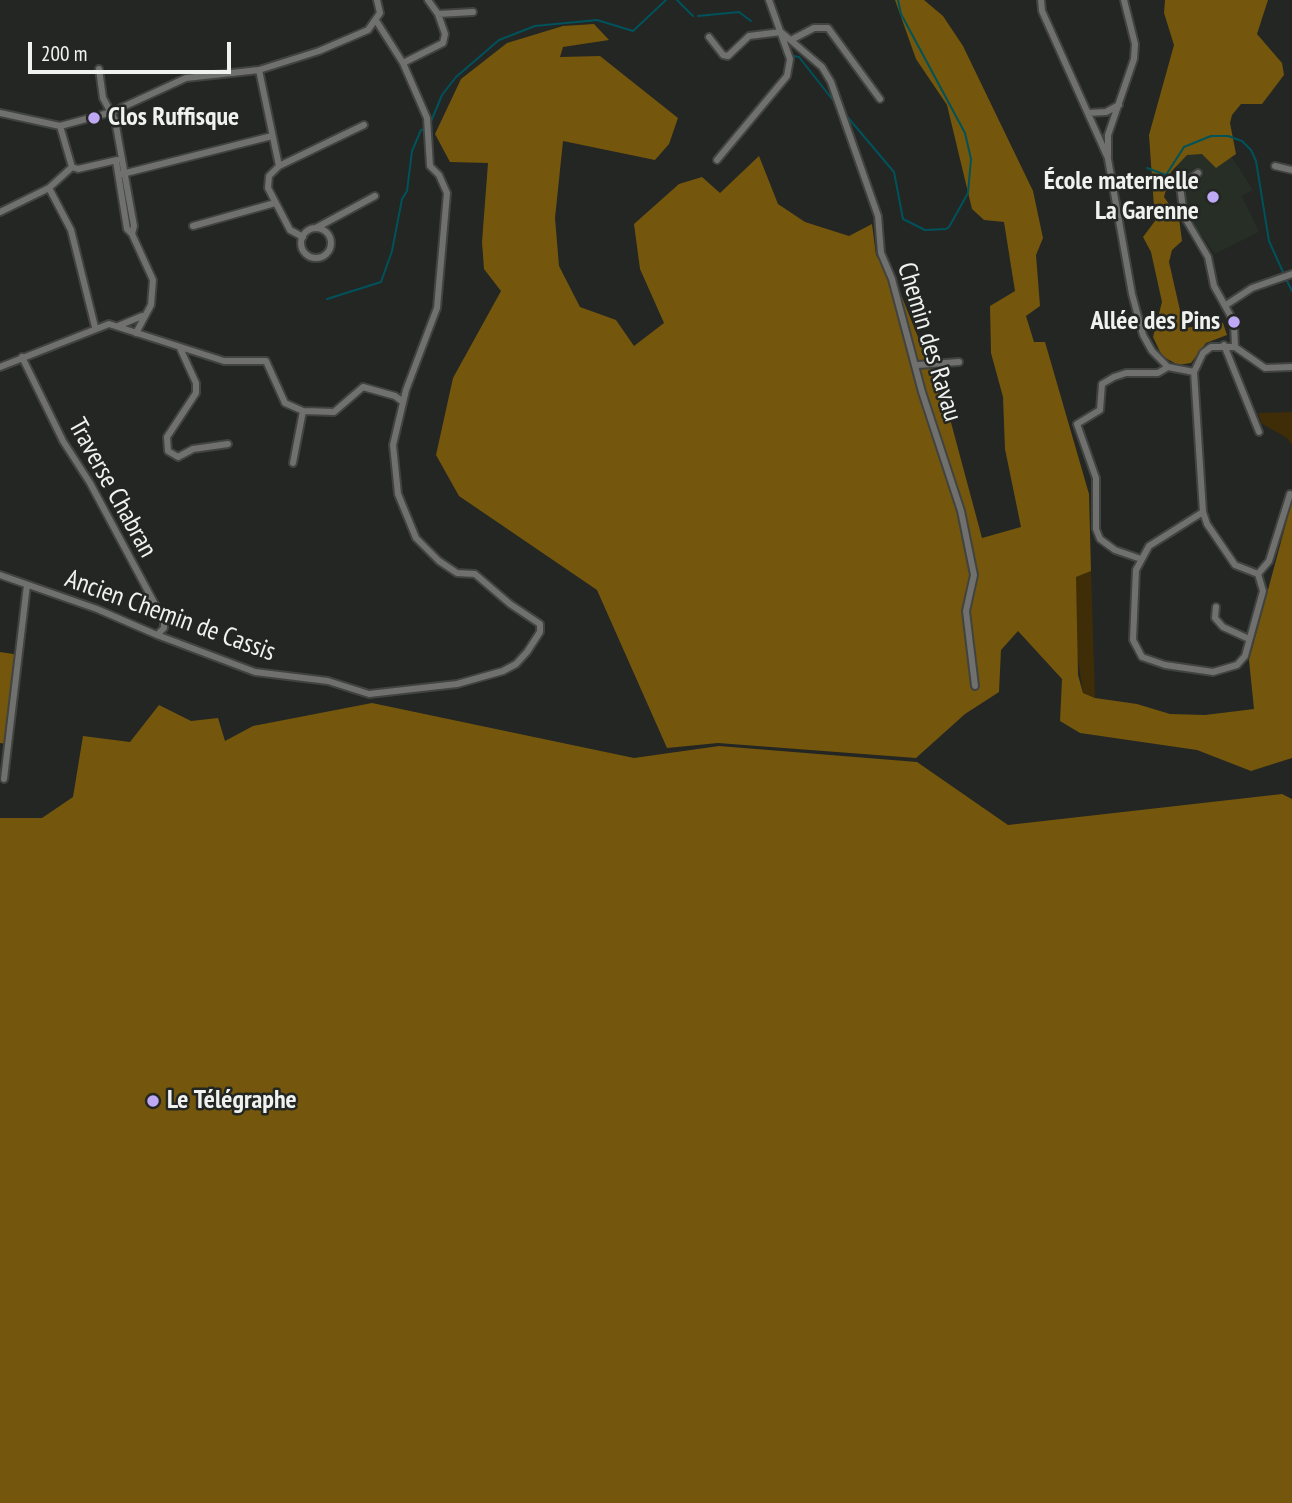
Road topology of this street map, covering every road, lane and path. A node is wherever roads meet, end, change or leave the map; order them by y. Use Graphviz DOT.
graph roads {
  1 [pos="377,0"];
  2 [pos="428,0"];
  3 [pos="769,0"];
  4 [pos="1041,0"];
  5 [pos="1124,0"];
  6 [pos="473,12"];
  7 [pos="438,14"];
  8 [pos="377,22"];
  9 [pos="781,32"];
  10 [pos="709,37"];
  11 [pos="791,40"];
  12 [pos="403,63"];
  13 [pos="99,69"];
  14 [pos="259,70"];
  15 [pos="880,99"];
  16 [pos="1119,105"];
  17 [pos="112,112"];
  18 [pos="0,113"];
  19 [pos="1088,113"];
  20 [pos="363,125"];
  21 [pos="60,126"];
  22 [pos="272,136"];
  23 [pos="119,151"];
  24 [pos="1108,159"];
  25 [pos="717,160"];
  26 [pos="116,161"];
  27 [pos="279,166"];
  28 [pos="1275,166"];
  29 [pos="72,167"];
  30 [pos="1292,170"];
  31 [pos="1198,173"];
  32 [pos="122,174"];
  33 [pos="49,188"];
  34 [pos="375,196"];
  35 [pos="275,203"];
  36 [pos="0,212"];
  37 [pos="194,226"];
  38 [pos="316,228"];
  39 [pos="303,237"];
  40 [pos="1292,274"];
  41 [pos="1226,304"];
  42 [pos="143,316"];
  43 [pos="118,326"];
  44 [pos="95,327"];
  45 [pos="136,332"];
  46 [pos="1224,345"];
  47 [pos="1235,347"];
  48 [pos="180,348"];
  49 [pos="22,357"];
  50 [pos="959,362"];
  51 [pos="917,365"];
  52 [pos="0,367"];
  53 [pos="1168,367"];
  54 [pos="1292,367"];
  55 [pos="1195,372"];
  56 [pos="403,402"];
  57 [pos="303,411"];
  58 [pos="1259,432"];
  59 [pos="228,444"];
  60 [pos="293,463"];
  61 [pos="1290,494"];
  62 [pos="1203,512"];
  63 [pos="1141,559"];
  64 [pos="1258,574"];
  65 [pos="0,575"];
  66 [pos="27,585"];
  67 [pos="1216,607"];
  68 [pos="157,635"];
  69 [pos="1249,639"];
  70 [pos="975,686"];
  71 [pos="4,779"];
  1 -- 8 [label="street"];
  2 -- 7 [label="street"];
  3 -- 9 [label="street"];
  4 -- 19 [label="street"];
  5 -- 16 [label="street"];
  6 -- 7 [label="street"];
  7 -- 12 [label="street"];
  8 -- 12 [label="street"];
  8 -- 14 [label="street"];
  9 -- 10 [label="street"];
  9 -- 11 [label="street, Chemin des Ravau"];
  9 -- 25 [label="street"];
  11 -- 15 [label="street"];
  11 -- 51 [label="street, Chemin des Ravau"];
  12 -- 56 [label="street"];
  13 -- 17 [label="street"];
  14 -- 17 [label="street"];
  14 -- 22 [label="street"];
  16 -- 19 [label="street"];
  16 -- 24 [label="street"];
  17 -- 21 [label="street"];
  17 -- 23 [label="street"];
  18 -- 21 [label="street"];
  19 -- 24 [label="street"];
  20 -- 27 [label="street"];
  21 -- 29 [label="street"];
  22 -- 27 [label="street"];
  22 -- 32 [label="street"];
  23 -- 26 [label="street"];
  23 -- 32 [label="street"];
  24 -- 53 [label="street"];
  26 -- 29 [label="street"];
  26 -- 32 [label="street"];
  27 -- 35 [label="street"];
  28 -- 30 [label="street"];
  29 -- 33 [label="street"];
  31 -- 41 [label="street"];
  32 -- 42 [label="street"];
  33 -- 36 [label="street"];
  33 -- 44 [label="street"];
  34 -- 38 [label="street"];
  35 -- 37 [label="street"];
  35 -- 39 [label="street"];
  38 -- 39 [label="street"];
  38 -- 39 [label="street"];
  40 -- 41 [label="street"];
  41 -- 47 [label="street"];
  42 -- 43 [label="street"];
  42 -- 45 [label="street"];
  43 -- 44 [label="street"];
  43 -- 45 [label="street"];
  44 -- 49 [label="street"];
  45 -- 48 [label="street"];
  46 -- 47 [label="street"];
  46 -- 55 [label="street"];
  46 -- 58 [label="street"];
  47 -- 54 [label="street"];
  48 -- 57 [label="street"];
  48 -- 59 [label="street"];
  49 -- 52 [label="street"];
  49 -- 68 [label="street, Traverse Chabran"];
  50 -- 51 [label="street"];
  51 -- 70 [label="street, Chemin des Ravau"];
  53 -- 55 [label="street"];
  53 -- 63 [label="street"];
  55 -- 62 [label="street"];
  56 -- 57 [label="street"];
  56 -- 68 [label="street, Ancien Chemin de Cassis"];
  57 -- 60 [label="street"];
  61 -- 64 [label="street"];
  62 -- 63 [label="street"];
  62 -- 64 [label="street"];
  63 -- 69 [label="street"];
  64 -- 69 [label="street"];
  65 -- 66 [label="street, Ancien Chemin de Cassis"];
  66 -- 68 [label="street, Ancien Chemin de Cassis"];
  66 -- 71 [label="street"];
  67 -- 69 [label="street"];
}
